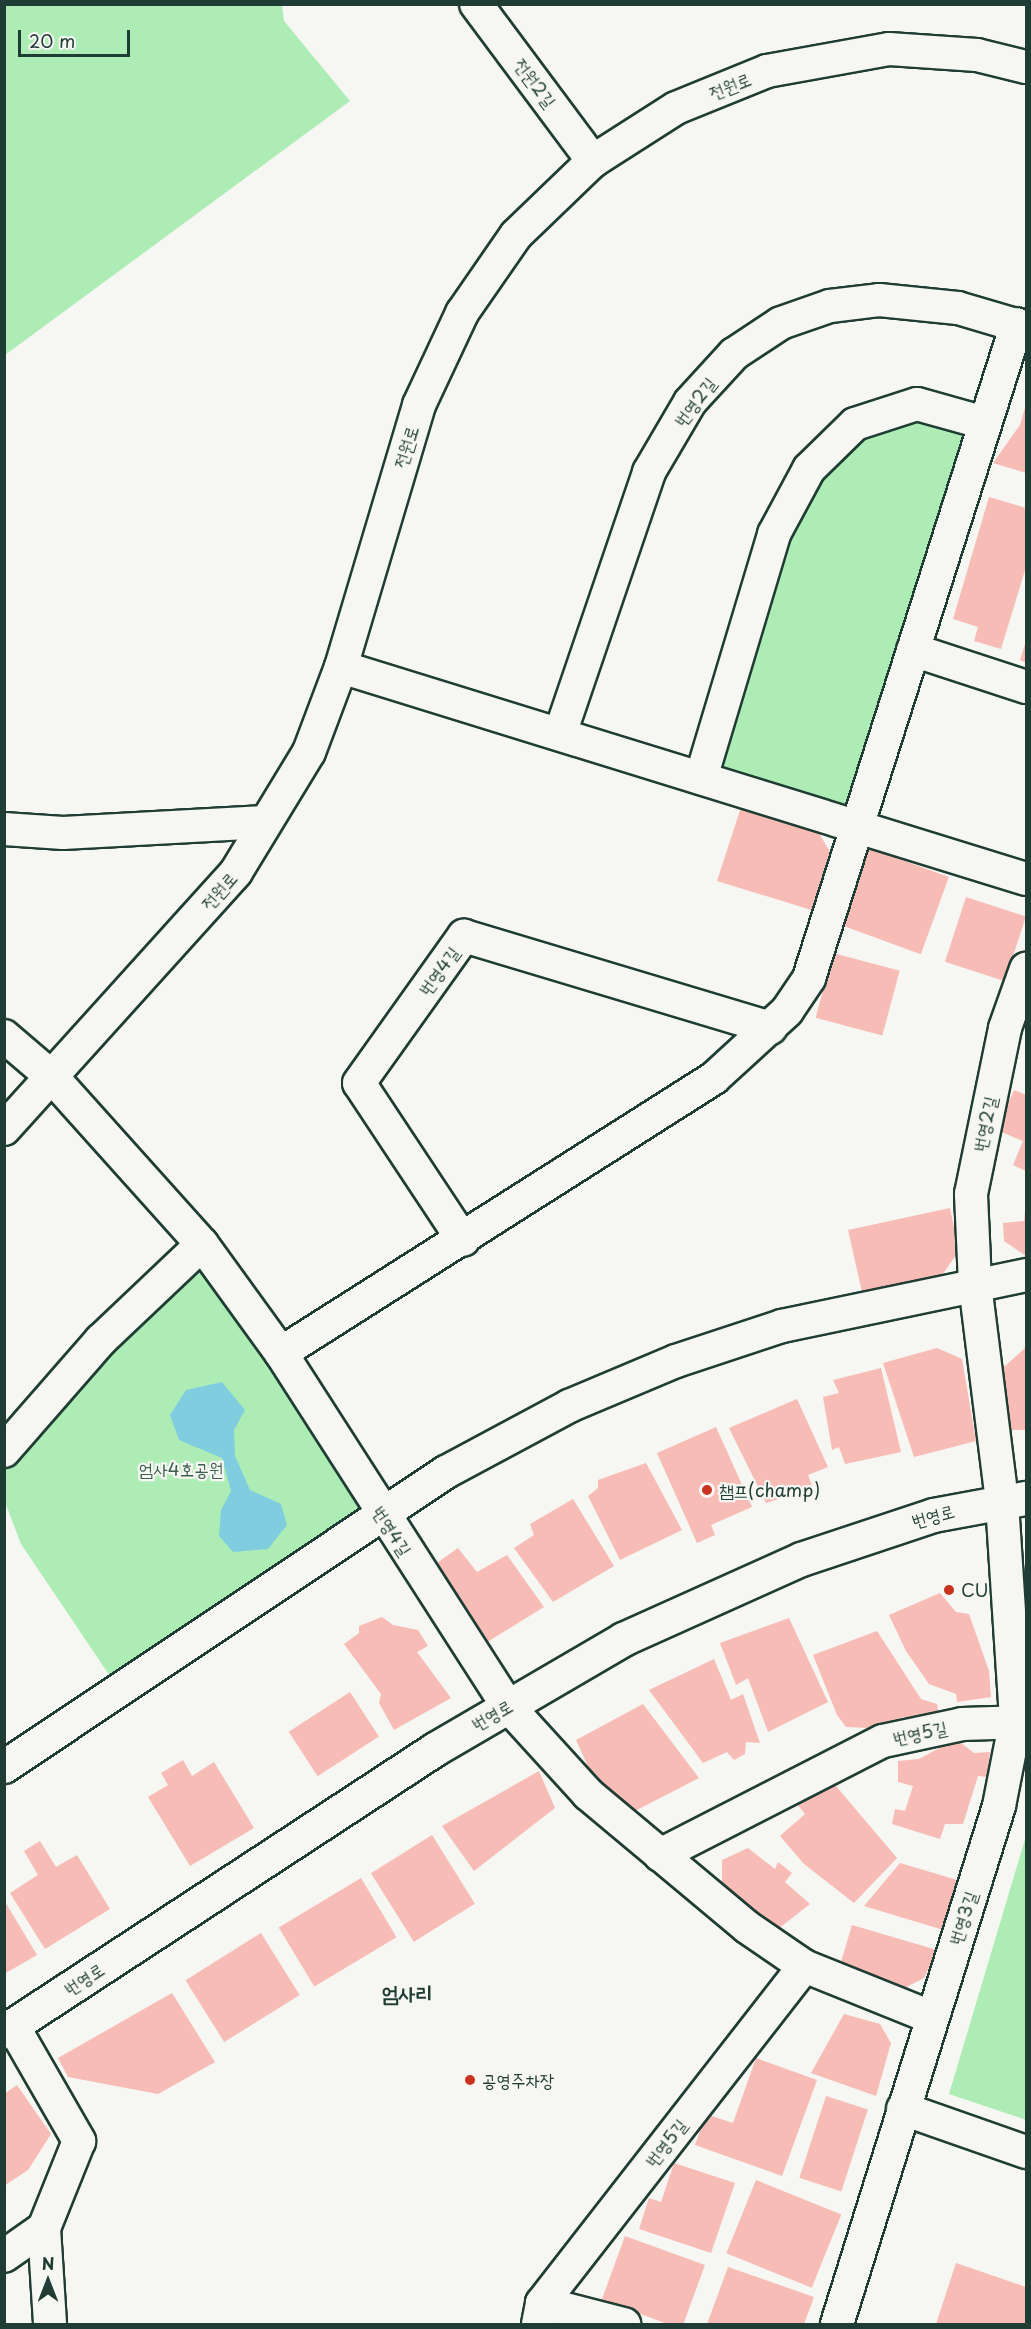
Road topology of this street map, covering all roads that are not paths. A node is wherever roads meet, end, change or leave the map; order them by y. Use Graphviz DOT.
graph roads {
  1 [pos="476,4"];
  2 [pos="1026,67"];
  3 [pos="593,161"];
  4 [pos="1022,326"];
  5 [pos="985,423"];
  6 [pos="913,650"];
  7 [pos="341,667"];
  8 [pos="1026,687"];
  9 [pos="560,734"];
  10 [pos="701,778"];
  11 [pos="265,822"];
  12 [pos="857,826"];
  13 [pos="4,829"];
  14 [pos="1026,879"];
  15 [pos="1026,969"];
  16 [pos="770,1028"];
  17 [pos="4,1036"];
  18 [pos="52,1077"];
  19 [pos="4,1129"];
  20 [pos="463,1240"];
  21 [pos="202,1244"];
  22 [pos="1026,1275"];
  23 [pos="975,1283"];
  24 [pos="281,1353"];
  25 [pos="4,1451"];
  26 [pos="1014,1500"];
  27 [pos="381,1516"];
  28 [pos="508,1706"];
  29 [pos="1021,1720"];
  30 [pos="4,1767"];
  31 [pos="660,1855"];
  32 [pos="804,1966"];
  33 [pos="930,2017"];
  34 [pos="9,2028"];
  35 [pos="903,2109"];
  36 [pos="1026,2152"];
  37 [pos="44,2228"];
  38 [pos="4,2256"];
  39 [pos="540,2314"];
  40 [pos="50,2325"];
  41 [pos="624,2325"];
  42 [pos="837,2325"];
  1 -- 3 [label="street, 전원2길"];
  2 -- 3 [label="street, 전원로"];
  3 -- 7 [label="street, 전원로"];
  4 -- 5 [label="street, 번영2길"];
  4 -- 9 [label="street, 번영2길"];
  5 -- 6 [label="street, 번영2길"];
  5 -- 10 [label="street"];
  6 -- 8 [label="street"];
  6 -- 12 [label="street, 번영2길"];
  7 -- 9 [label="street"];
  7 -- 11 [label="street, 전원로"];
  9 -- 10 [label="street"];
  10 -- 12 [label="street"];
  11 -- 13 [label="street"];
  11 -- 18 [label="street, 전원로"];
  12 -- 14 [label="street"];
  12 -- 16 [label="street"];
  15 -- 23 [label="street, 번영2길"];
  16 -- 20 [label="street"];
  16 -- 20 [label="street, 번영4길"];
  17 -- 18 [label="street, 번영4길"];
  18 -- 19 [label="street, 전원로"];
  18 -- 21 [label="street, 번영4길"];
  20 -- 24 [label="street"];
  21 -- 24 [label="street, 번영4길"];
  21 -- 25 [label="street"];
  22 -- 23 [label="street"];
  23 -- 26 [label="street, 번영2길"];
  23 -- 27 [label="street"];
  24 -- 27 [label="street, 번영4길"];
  26 -- 28 [label="street, 번영로"];
  26 -- 29 [label="street, 번영3길"];
  27 -- 28 [label="street, 번영4길"];
  27 -- 30 [label="street"];
  28 -- 31 [label="street"];
  28 -- 34 [label="street, 번영로"];
  29 -- 31 [label="street, 번영5길"];
  29 -- 33 [label="street, 번영3길"];
  31 -- 32 [label="street"];
  32 -- 33 [label="street"];
  32 -- 39 [label="street, 번영5길"];
  33 -- 35 [label="street, 번영3길"];
  34 -- 37 [label="street"];
  35 -- 36 [label="street"];
  35 -- 42 [label="street, 번영3길"];
  37 -- 38 [label="street"];
  37 -- 40 [label="street"];
  39 -- 41 [label="street"];
}
